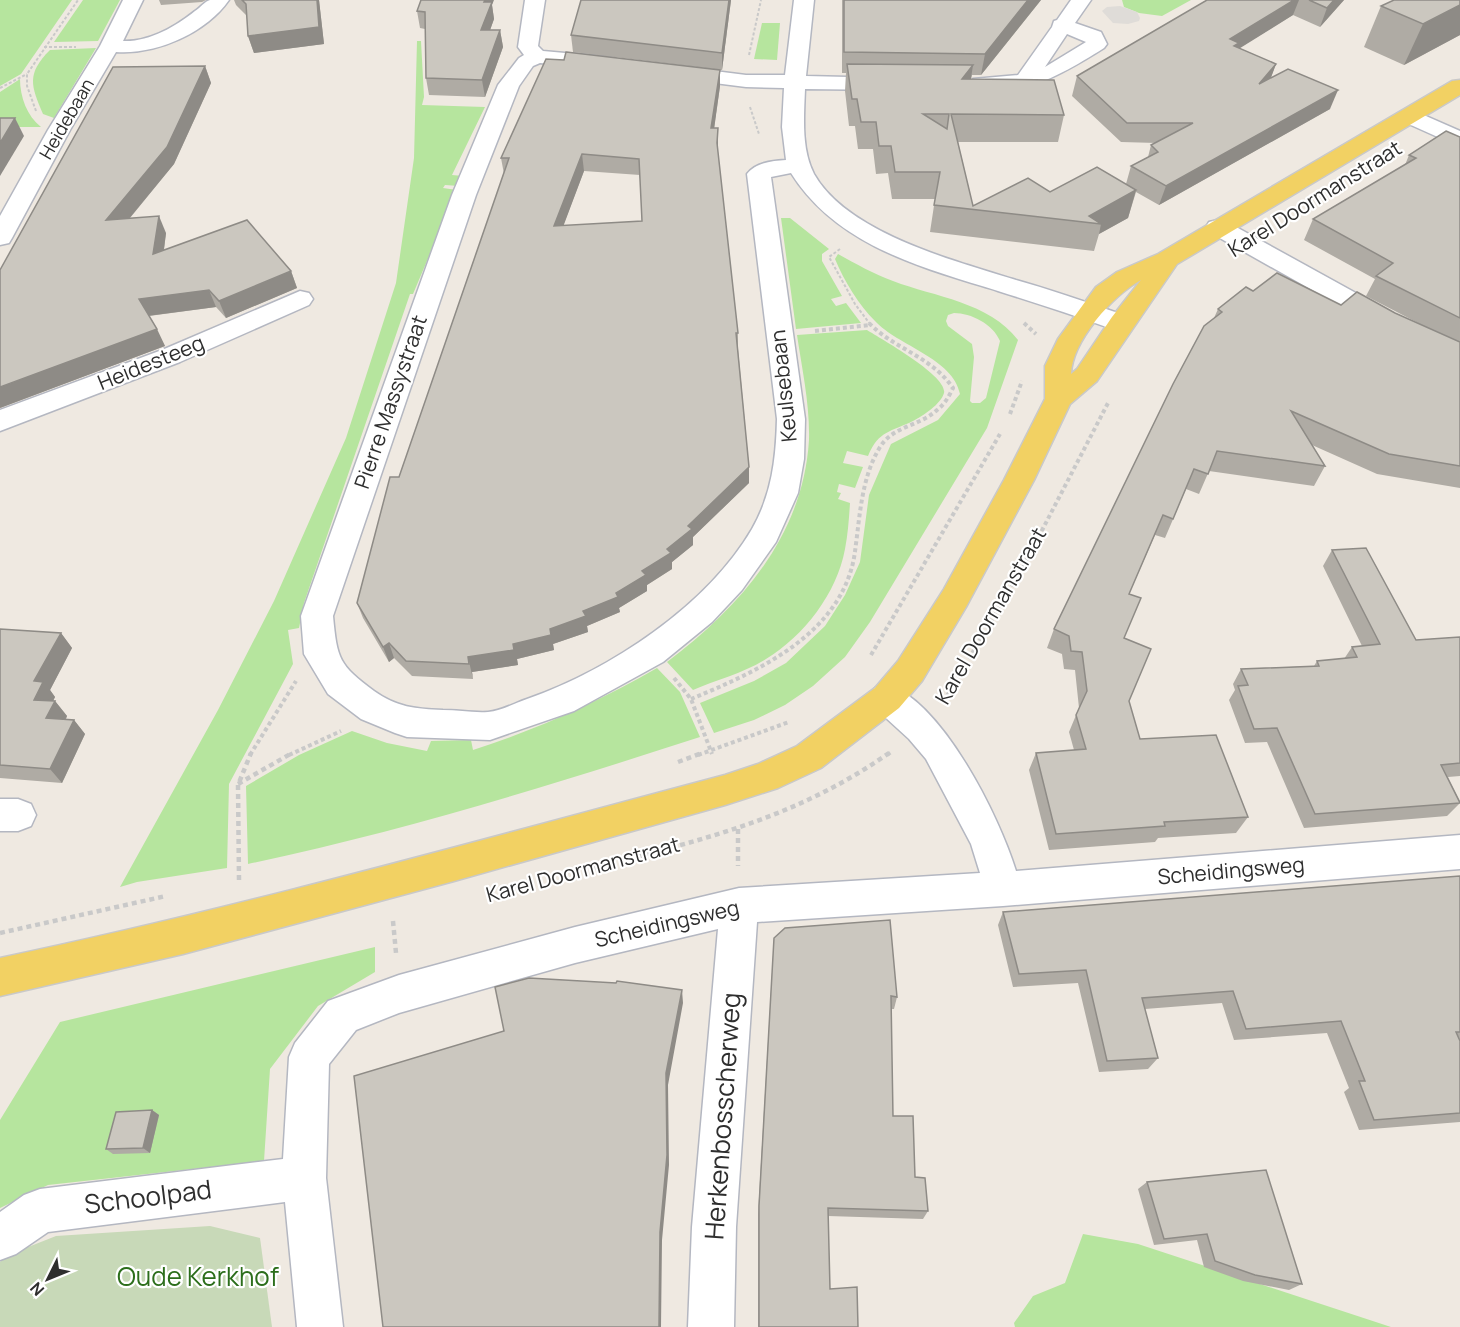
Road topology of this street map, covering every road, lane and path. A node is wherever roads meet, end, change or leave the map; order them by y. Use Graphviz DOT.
graph roads {
  1 [pos="78,0"];
  2 [pos="133,0"];
  3 [pos="219,0"];
  4 [pos="535,0"];
  5 [pos="761,0"];
  6 [pos="804,0"];
  7 [pos="1081,0"];
  8 [pos="1061,25"];
  9 [pos="110,46"];
  10 [pos="537,57"];
  11 [pos="634,66"];
  12 [pos="656,69"];
  13 [pos="1025,80"];
  14 [pos="746,81"];
  15 [pos="795,84"];
  16 [pos="911,84"];
  17 [pos="957,84"];
  18 [pos="1460,86"];
  19 [pos="0,88"];
  20 [pos="1410,116"];
  21 [pos="1460,140"];
  22 [pos="785,167"];
  23 [pos="1218,227"];
  24 [pos="0,238"];
  25 [pos="846,246"];
  26 [pos="1167,259"];
  27 [pos="300,299"];
  28 [pos="1089,311"];
  29 [pos="1121,322"];
  30 [pos="871,325"];
  31 [pos="779,335"];
  32 [pos="1460,358"];
  33 [pos="1111,396"];
  34 [pos="1059,399"];
  35 [pos="0,421"];
  36 [pos="320,654"];
  37 [pos="887,698"];
  38 [pos="692,699"];
  39 [pos="373,709"];
  40 [pos="407,723"];
  41 [pos="921,729"];
  42 [pos="238,785"];
  43 [pos="1460,852"];
  44 [pos="588,869"];
  45 [pos="239,881"];
  46 [pos="1003,889"];
  47 [pos="739,906"];
  48 [pos="405,918"];
  49 [pos="382,924"];
  50 [pos="0,977"];
  51 [pos="304,1178"];
  52 [pos="0,1238"];
  53 [pos="320,1327"];
  54 [pos="711,1327"];
  1 -- 19 [label="path"];
  2 -- 9 [label="street, Heidebaan"];
  3 -- 9 [label="street"];
  4 -- 10 [label="street"];
  5 -- 14 [label="path"];
  6 -- 15 [label="street"];
  7 -- 8 [label="street"];
  8 -- 13 [label="street"];
  8 -- 13 [label="street"];
  9 -- 24 [label="street, Heidebaan"];
  10 -- 11 [label="street"];
  10 -- 36 [label="street, Pierre Massystraat"];
  12 -- 14 [label="street"];
  13 -- 17 [label="street"];
  14 -- 15 [label="street"];
  14 -- 22 [label="path"];
  15 -- 16 [label="street"];
  15 -- 22 [label="street"];
  18 -- 20 [label="main road, Karel Doormanstraat"];
  20 -- 21 [label="street"];
  20 -- 23 [label="main road, Karel Doormanstraat"];
  22 -- 28 [label="street"];
  22 -- 31 [label="street, Keulsebaan"];
  23 -- 26 [label="main road, Karel Doormanstraat"];
  23 -- 32 [label="street"];
  25 -- 30 [label="path"];
  26 -- 28 [label="main road, Karel Doormanstraat"];
  26 -- 29 [label="main road, Karel Doormanstraat"];
  27 -- 35 [label="street, Heidesteeg"];
  28 -- 29 [label="street"];
  28 -- 34 [label="main road, Karel Doormanstraat"];
  29 -- 34 [label="main road, Karel Doormanstraat"];
  30 -- 31 [label="path"];
  30 -- 38 [label="path"];
  31 -- 40 [label="street, Keulsebaan"];
  33 -- 41 [label="path, Karel Doormanstraat"];
  34 -- 37 [label="main road, Karel Doormanstraat"];
  36 -- 39 [label="street, Pierre Massystraat"];
  36 -- 42 [label="path"];
  37 -- 41 [label="street"];
  37 -- 50 [label="main road, Karel Doormanstraat"];
  39 -- 40 [label="street, Pierre Massystraat"];
  39 -- 42 [label="path"];
  41 -- 44 [label="path, Karel Doormanstraat"];
  41 -- 46 [label="street"];
  42 -- 45 [label="path"];
  43 -- 46 [label="street, Scheidingsweg"];
  46 -- 47 [label="street, Scheidingsweg"];
  47 -- 51 [label="street, Scheidingsweg"];
  47 -- 54 [label="street, Herkenbosscherweg"];
  48 -- 49 [label="path"];
  51 -- 52 [label="street, Schoolpad"];
  51 -- 53 [label="street"];
}
